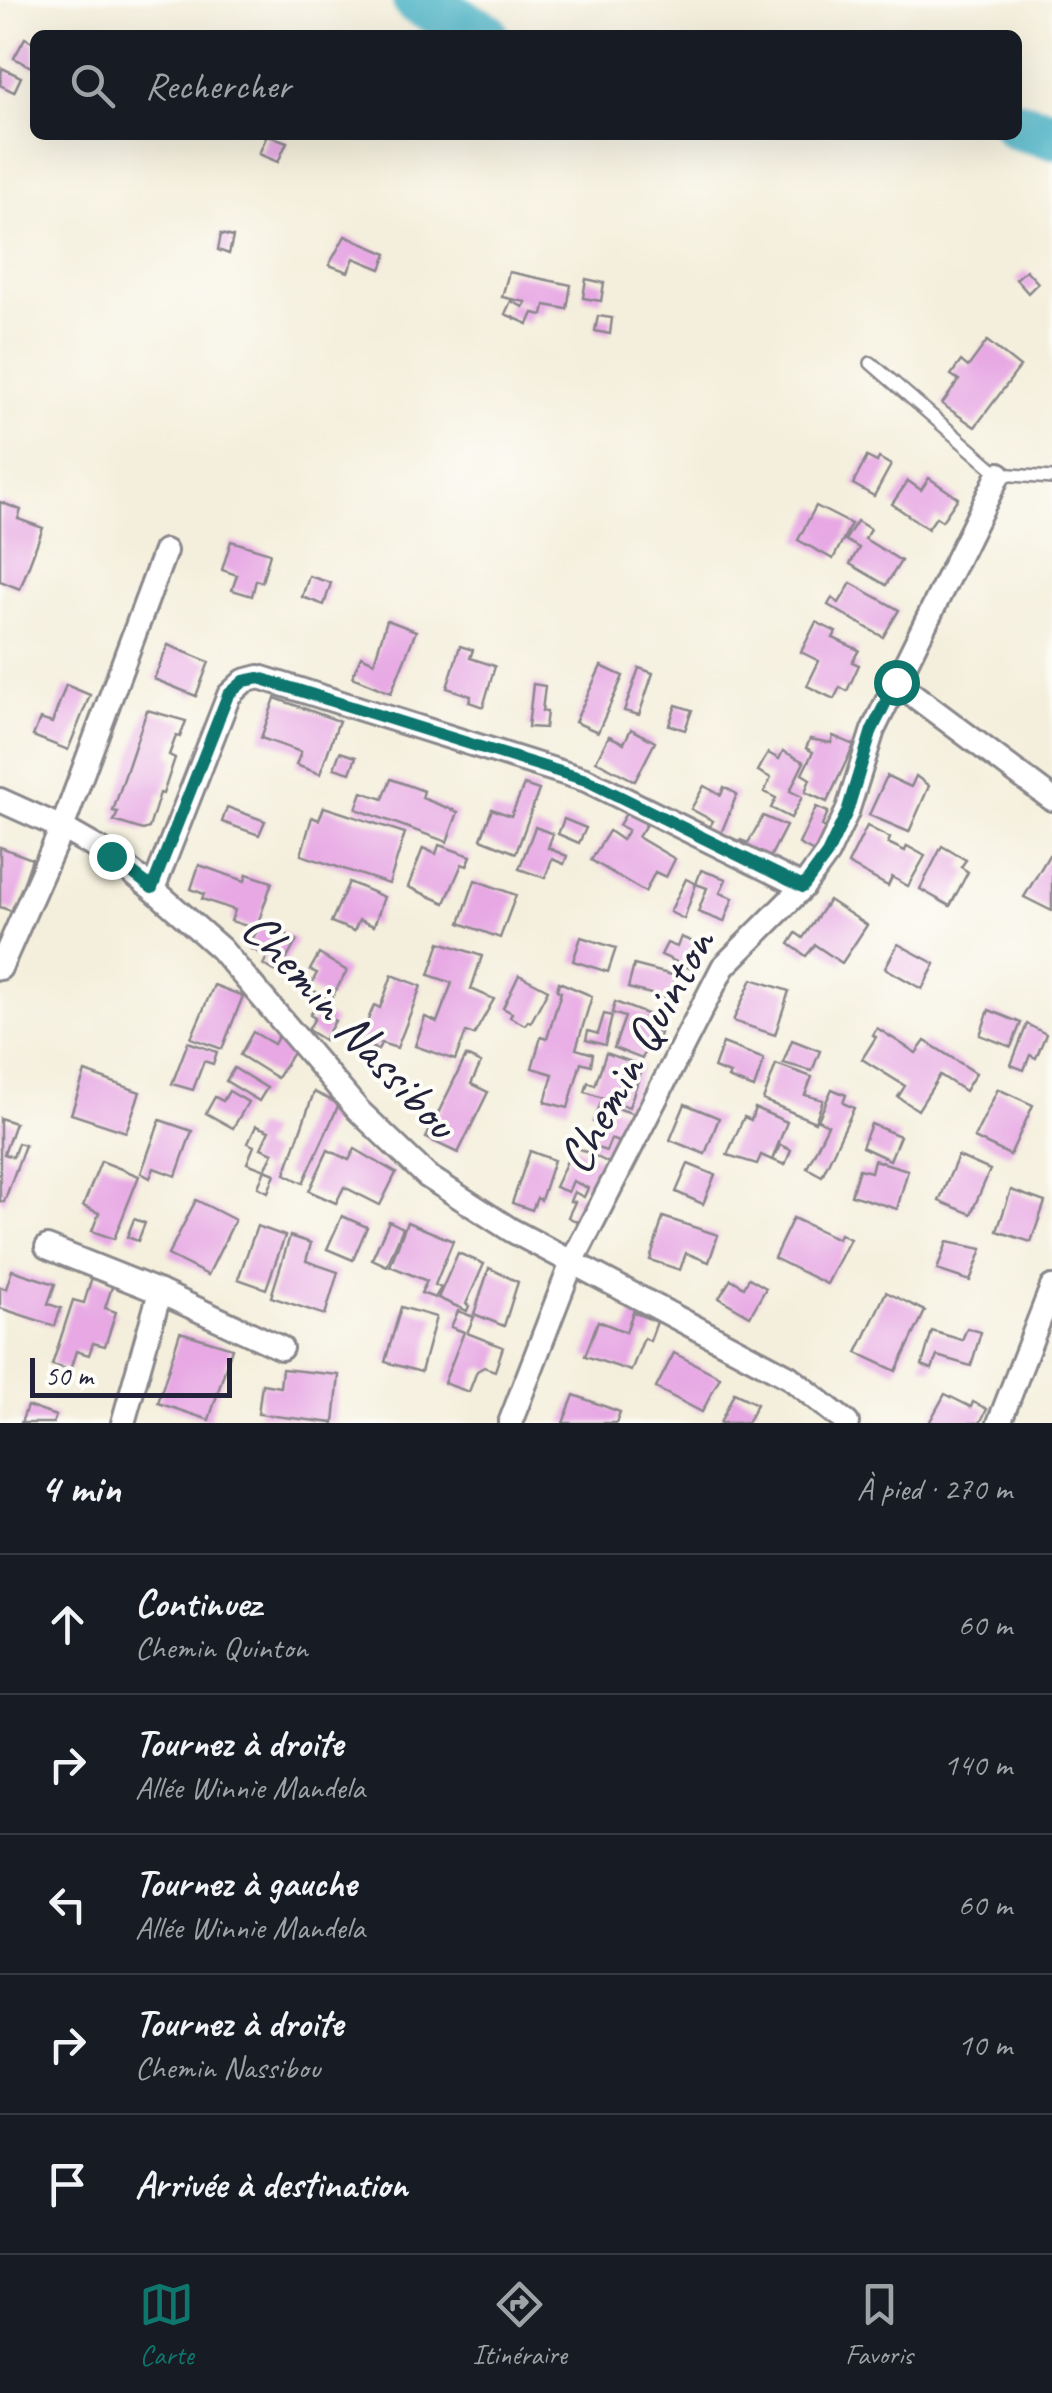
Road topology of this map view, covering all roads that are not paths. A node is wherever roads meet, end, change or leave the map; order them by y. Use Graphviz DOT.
graph roads {
  1 [pos="872,363"];
  2 [pos="998,474"];
  3 [pos="1052,478"];
  4 [pos="165,550"];
  5 [pos="896,682"];
  6 [pos="1052,799"];
  7 [pos="0,800"];
  8 [pos="62,828"];
  9 [pos="803,887"];
  10 [pos="152,888"];
  11 [pos="0,968"];
  12 [pos="47,1247"];
  13 [pos="573,1260"];
  14 [pos="1052,1288"];
  15 [pos="160,1292"];
  16 [pos="281,1348"];
  17 [pos="123,1423"];
  18 [pos="510,1423"];
  19 [pos="846,1423"];
  20 [pos="999,1423"];
  1 -- 2 [label="lane"];
  2 -- 3 [label="lane"];
  2 -- 5 [label="street, Chemin Quinton"];
  4 -- 8 [label="street"];
  5 -- 6 [label="street"];
  5 -- 9 [label="street, Chemin Quinton"];
  7 -- 8 [label="street, Chemin Nassibou"];
  8 -- 10 [label="street, Chemin Nassibou"];
  8 -- 11 [label="street"];
  9 -- 10 [label="street"];
  9 -- 13 [label="street, Chemin Quinton"];
  10 -- 13 [label="street, Chemin Nassibou"];
  12 -- 15 [label="street"];
  13 -- 18 [label="street, Chemin Quinton"];
  13 -- 19 [label="street, Chemin Nassibou"];
  14 -- 20 [label="street"];
  15 -- 16 [label="street"];
  15 -- 17 [label="street"];
}
